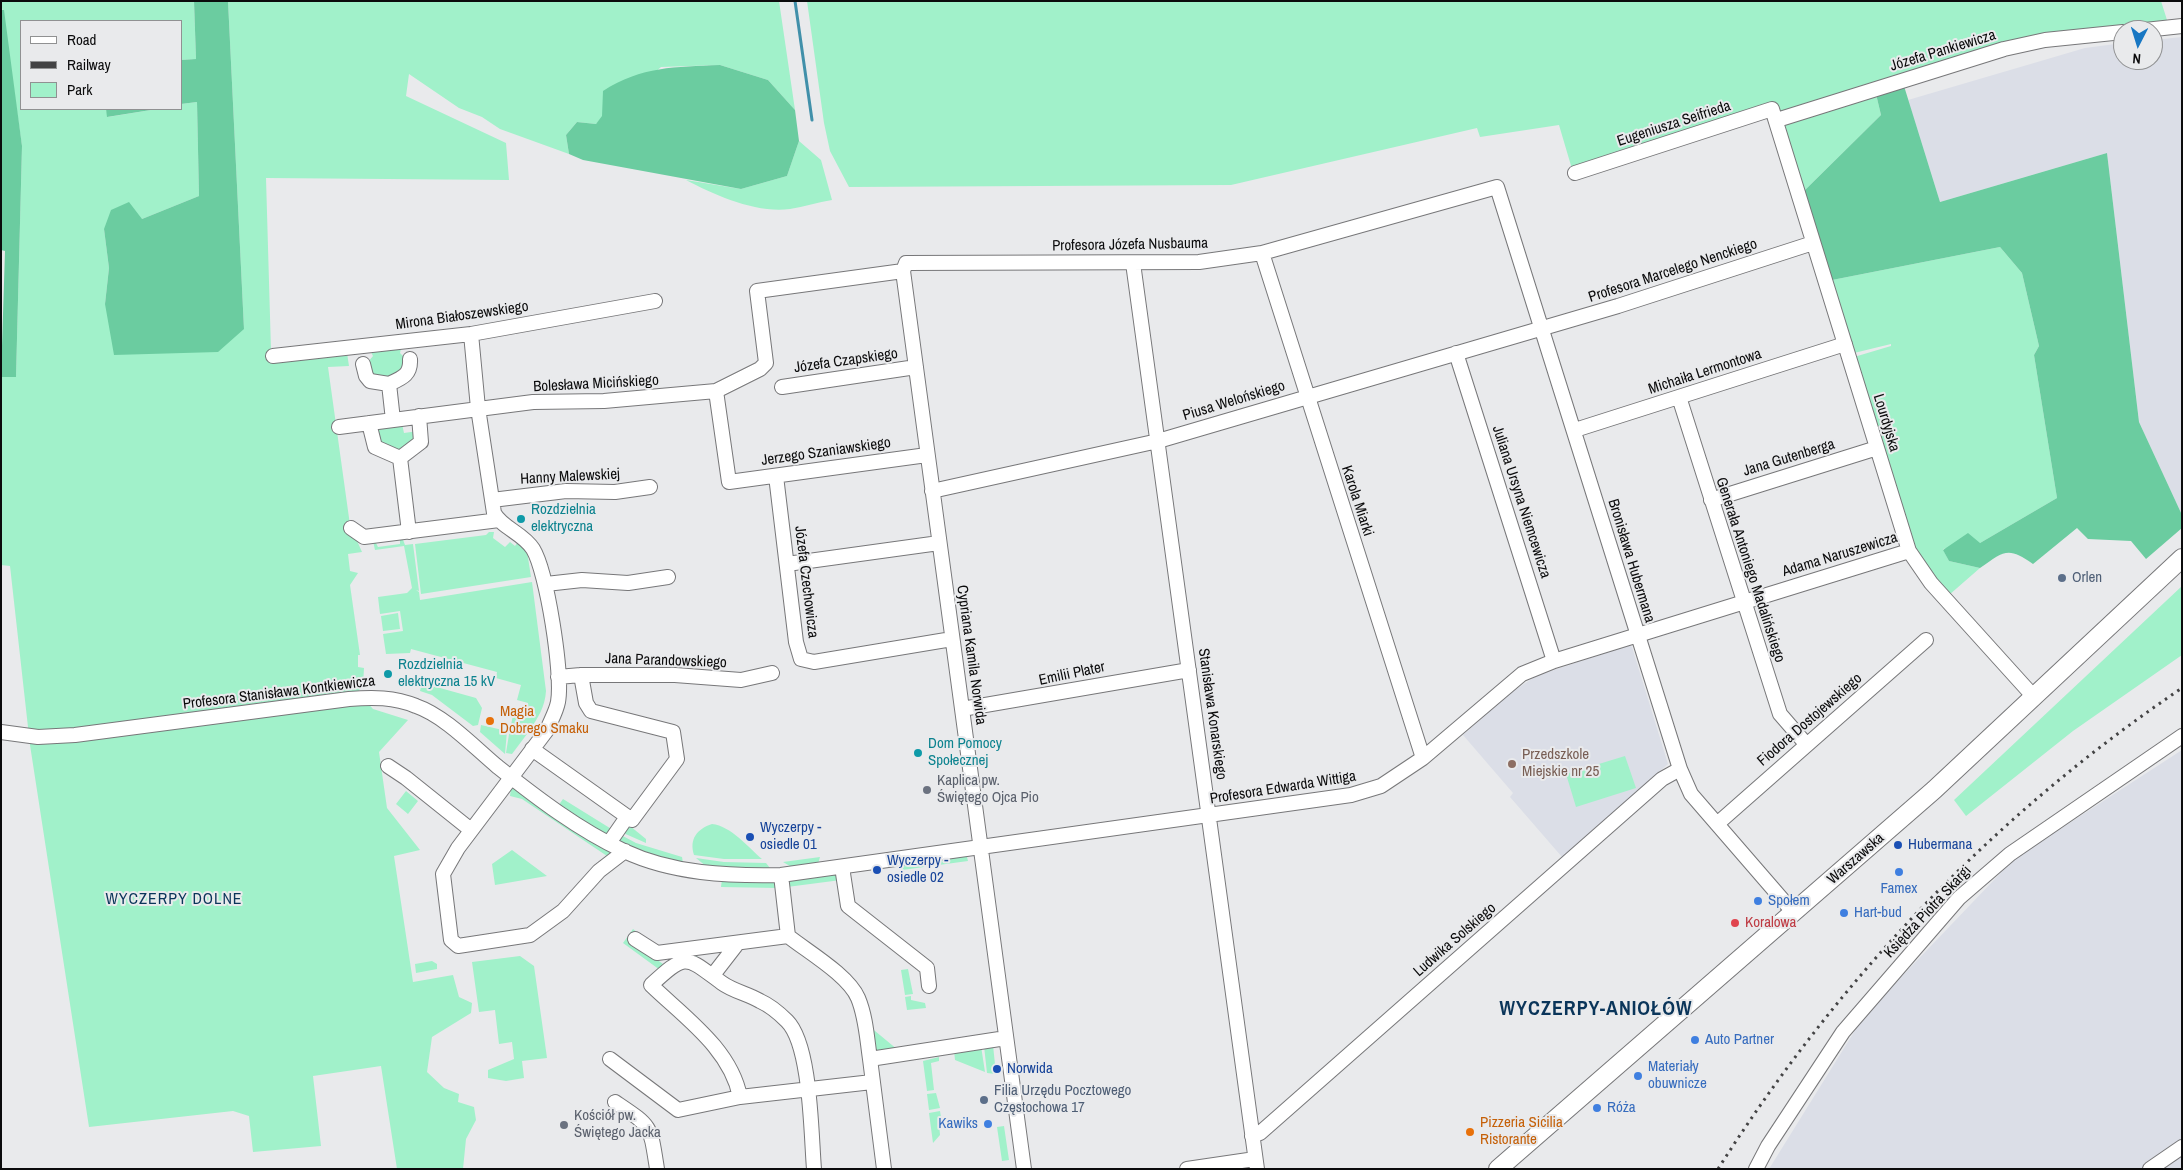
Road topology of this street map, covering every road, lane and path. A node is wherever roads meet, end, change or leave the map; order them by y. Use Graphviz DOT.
graph roads {
  1 [pos="2182,26"];
  2 [pos="2163,28"];
  3 [pos="2113,33"];
  4 [pos="1777,120"];
  5 [pos="1575,173"];
  6 [pos="1497,187"];
  7 [pos="1813,243"];
  8 [pos="1262,253"];
  9 [pos="1133,263"];
  10 [pos="903,268"];
  11 [pos="655,301"];
  12 [pos="1542,329"];
  13 [pos="471,334"];
  14 [pos="1845,344"];
  15 [pos="1456,353"];
  16 [pos="273,356"];
  17 [pos="410,359"];
  18 [pos="363,364"];
  19 [pos="916,368"];
  20 [pos="389,384"];
  21 [pos="782,387"];
  22 [pos="716,391"];
  23 [pos="1307,397"];
  24 [pos="1679,397"];
  25 [pos="478,408"];
  26 [pos="419,416"];
  27 [pos="393,420"];
  28 [pos="369,423"];
  29 [pos="339,428"];
  30 [pos="1575,430"];
  31 [pos="1158,441"];
  32 [pos="1877,448"];
  33 [pos="927,455"];
  34 [pos="400,458"];
  35 [pos="776,476"];
  36 [pos="650,487"];
  37 [pos="932,491"];
  38 [pos="492,500"];
  39 [pos="1711,500"];
  40 [pos="499,520"];
  41 [pos="351,528"];
  42 [pos="409,532"];
  43 [pos="939,543"];
  44 [pos="1909,551"];
  45 [pos="2182,558"];
  46 [pos="787,564"];
  47 [pos="668,577"];
  48 [pos="546,584"];
  49 [pos="1743,602"];
  50 [pos="1637,636"];
  51 [pos="952,638"];
  52 [pos="1926,640"];
  53 [pos="1554,661"];
  54 [pos="1190,670"];
  55 [pos="772,673"];
  56 [pos="581,674"];
  57 [pos="558,677"];
  58 [pos="2034,697"];
  59 [pos="962,709"];
  60 [pos="1,732"];
  61 [pos="2182,736"];
  62 [pos="1806,744"];
  63 [pos="532,749"];
  64 [pos="1423,758"];
  65 [pos="388,766"];
  66 [pos="1680,769"];
  67 [pos="511,777"];
  68 [pos="627,816"];
  69 [pos="1209,817"];
  70 [pos="1716,824"];
  71 [pos="472,830"];
  72 [pos="609,843"];
  73 [pos="980,847"];
  74 [pos="625,851"];
  75 [pos="842,867"];
  76 [pos="780,875"];
  77 [pos="1794,913"];
  78 [pos="788,936"];
  79 [pos="635,939"];
  80 [pos="737,944"];
  81 [pos="713,975"];
  82 [pos="929,986"];
  83 [pos="1006,1038"];
  84 [pos="610,1059"];
  85 [pos="870,1059"];
  86 [pos="872,1082"];
  87 [pos="807,1089"];
  88 [pos="740,1097"];
  89 [pos="615,1102"];
  90 [pos="1252,1136"];
  91 [pos="2182,1147"];
  92 [pos="1256,1164"];
  93 [pos="657,1169"];
  94 [pos="814,1169"];
  95 [pos="884,1169"];
  96 [pos="1024,1169"];
  97 [pos="1187,1169"];
  98 [pos="1498,1169"];
  99 [pos="1756,1169"];
  100 [pos="2150,1169"];
  1 -- 2 [label="street"];
  3 -- 4 [label="street, Józefa Pankiewicza"];
  4 -- 5 [label="street, Eugeniusza Seifrieda"];
  4 -- 7 [label="street, Lourdyjska"];
  6 -- 8 [label="street, Profesora Józefa Nusbauma"];
  6 -- 12 [label="street, Bronisława Hubermana"];
  7 -- 12 [label="street, Profesora Marcelego Nenckiego"];
  7 -- 14 [label="street, Lourdyjska"];
  8 -- 9 [label="street, Profesora Józefa Nusbauma"];
  8 -- 23 [label="street, Karola Miarki"];
  9 -- 10 [label="street, Profesora Józefa Nusbauma"];
  9 -- 31 [label="street, Stanisława Konarskiego"];
  10 -- 19 [label="street, Cypriana Kamila Norwida"];
  10 -- 22 [label="street"];
  11 -- 13 [label="street, Mirona Białoszewskiego"];
  12 -- 15 [label="street, Piusa Welońskiego"];
  12 -- 30 [label="street, Bronisława Hubermana"];
  13 -- 16 [label="street, Mirona Białoszewskiego"];
  13 -- 25 [label="street"];
  14 -- 24 [label="street, Michaiła Lermontowa"];
  14 -- 32 [label="street, Lourdyjska"];
  15 -- 23 [label="street, Piusa Welońskiego"];
  15 -- 53 [label="street, Juliana Ursyna Niemcewicza"];
  17 -- 20 [label="street"];
  18 -- 20 [label="street"];
  19 -- 21 [label="street, Józefa Czapskiego"];
  19 -- 33 [label="street, Cypriana Kamila Norwida"];
  20 -- 27 [label="street"];
  22 -- 25 [label="street, Bolesława Micińskiego"];
  22 -- 35 [label="street, Jerzego Szaniawskiego"];
  23 -- 31 [label="street, Piusa Welońskiego"];
  23 -- 64 [label="street, Karola Miarki"];
  24 -- 30 [label="street, Michaiła Lermontowa"];
  24 -- 39 [label="street, Generała Antoniego Madalińskiego"];
  25 -- 26 [label="street, Bolesława Micińskiego"];
  25 -- 38 [label="street"];
  26 -- 27 [label="street, Bolesława Micińskiego"];
  26 -- 34 [label="street"];
  27 -- 28 [label="street, Bolesława Micińskiego"];
  28 -- 29 [label="street, Bolesława Micińskiego"];
  28 -- 34 [label="street"];
  30 -- 50 [label="street, Bronisława Hubermana"];
  31 -- 37 [label="street, Piusa Welońskiego"];
  31 -- 54 [label="street, Stanisława Konarskiego"];
  32 -- 39 [label="street, Jana Gutenberga"];
  32 -- 44 [label="street, Lourdyjska"];
  33 -- 35 [label="street, Jerzego Szaniawskiego"];
  33 -- 37 [label="street, Cypriana Kamila Norwida"];
  34 -- 42 [label="street"];
  35 -- 46 [label="street, Józefa Czechowicza"];
  36 -- 38 [label="street, Hanny Malewskiej"];
  37 -- 43 [label="street, Cypriana Kamila Norwida"];
  38 -- 40 [label="street"];
  39 -- 49 [label="street, Generała Antoniego Madalińskiego"];
  40 -- 42 [label="street"];
  40 -- 48 [label="street"];
  41 -- 42 [label="street"];
  43 -- 46 [label="street"];
  43 -- 51 [label="street, Cypriana Kamila Norwida"];
  44 -- 49 [label="street, Adama Naruszewicza"];
  44 -- 58 [label="street, Lourdyjska"];
  45 -- 58 [label="main road, Warszawska"];
  46 -- 51 [label="street, Józefa Czechowicza"];
  47 -- 48 [label="street"];
  48 -- 57 [label="street"];
  49 -- 50 [label="street, Adama Naruszewicza"];
  49 -- 62 [label="street, Generała Antoniego Madalińskiego"];
  50 -- 53 [label="street, Profesora Edwarda Wittiga"];
  50 -- 66 [label="street, Bronisława Hubermana"];
  51 -- 59 [label="street, Cypriana Kamila Norwida"];
  52 -- 62 [label="street, Fiodora Dostojewskiego"];
  53 -- 64 [label="street, Profesora Edwarda Wittiga"];
  54 -- 59 [label="street, Emilii Plater"];
  54 -- 69 [label="street, Stanisława Konarskiego"];
  55 -- 56 [label="street, Jana Parandowskiego"];
  56 -- 57 [label="street, Jana Parandowskiego"];
  56 -- 68 [label="street"];
  57 -- 63 [label="street"];
  58 -- 77 [label="main road, Warszawska"];
  59 -- 73 [label="street, Cypriana Kamila Norwida"];
  60 -- 67 [label="street, Profesora Stanisława Kontkiewicza"];
  61 -- 99 [label="street, Księdza Piotra Skargi"];
  62 -- 70 [label="street, Fiodora Dostojewskiego"];
  63 -- 67 [label="street"];
  63 -- 68 [label="street"];
  64 -- 69 [label="street, Profesora Edwarda Wittiga"];
  65 -- 71 [label="street"];
  66 -- 70 [label="street, Bronisława Hubermana"];
  66 -- 90 [label="street, Ludwika Solskiego"];
  67 -- 71 [label="street"];
  67 -- 72 [label="street, Profesora Stanisława Kontkiewicza"];
  68 -- 72 [label="street"];
  69 -- 73 [label="street, Profesora Edwarda Wittiga"];
  69 -- 90 [label="street, Stanisława Konarskiego"];
  70 -- 77 [label="street, Bronisława Hubermana"];
  71 -- 74 [label="street"];
  72 -- 74 [label="street, Profesora Stanisława Kontkiewicza"];
  73 -- 75 [label="street, Profesora Stanisława Kontkiewicza"];
  73 -- 83 [label="street, Cypriana Kamila Norwida"];
  74 -- 76 [label="street, Profesora Stanisława Kontkiewicza"];
  75 -- 76 [label="street, Profesora Stanisława Kontkiewicza"];
  75 -- 82 [label="street"];
  76 -- 78 [label="street"];
  77 -- 98 [label="main road, Warszawska"];
  78 -- 80 [label="street"];
  78 -- 85 [label="street"];
  79 -- 80 [label="street"];
  80 -- 81 [label="street"];
  81 -- 87 [label="street"];
  81 -- 88 [label="street"];
  83 -- 85 [label="street"];
  83 -- 96 [label="street, Cypriana Kamila Norwida"];
  84 -- 88 [label="street"];
  85 -- 86 [label="street"];
  86 -- 87 [label="street"];
  86 -- 95 [label="street"];
  87 -- 88 [label="street"];
  87 -- 94 [label="street"];
  89 -- 93 [label="street"];
  90 -- 92 [label="street, Stanisława Konarskiego"];
  91 -- 100 [label="street"];
  92 -- 97 [label="street"];
}
